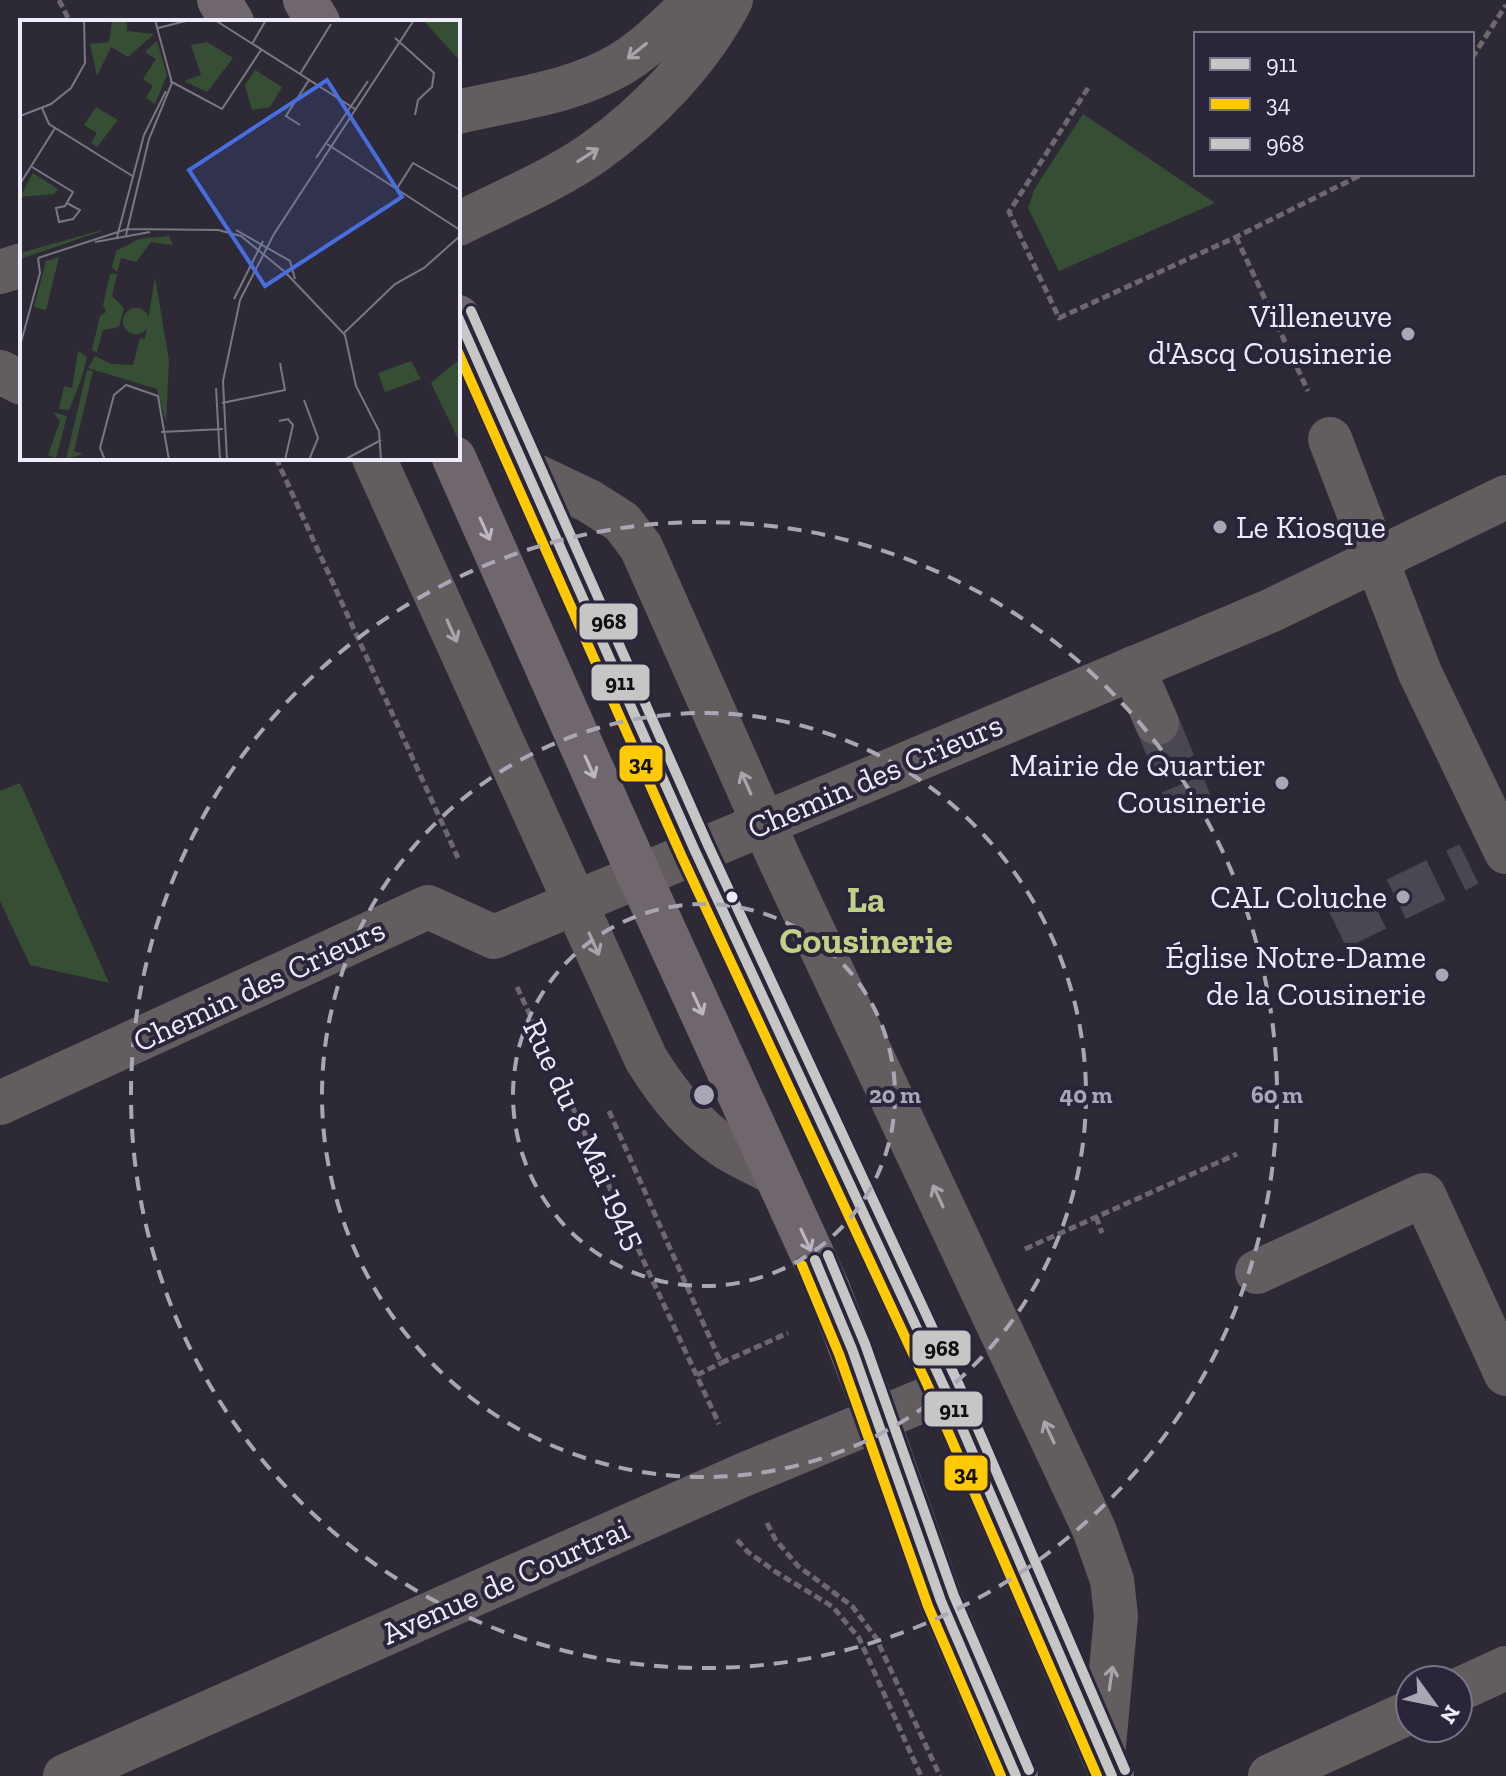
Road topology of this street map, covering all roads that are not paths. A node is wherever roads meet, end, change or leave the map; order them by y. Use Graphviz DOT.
graph roads {
  1 [pos="219,0"];
  2 [pos="305,0"];
  3 [pos="696,0"];
  4 [pos="731,0"];
  5 [pos="231,20"];
  6 [pos="317,20"];
  7 [pos="460,112"];
  8 [pos="460,223"];
  9 [pos="20,266"];
  10 [pos="0,272"];
  11 [pos="460,322"];
  12 [pos="0,372"];
  13 [pos="20,382"];
  14 [pos="1330,439"];
  15 [pos="375,460"];
  16 [pos="455,460"];
  17 [pos="526,471"];
  18 [pos="1502,499"];
  19 [pos="1377,559"];
  20 [pos="1133,668"];
  21 [pos="1157,723"];
  22 [pos="764,824"];
  23 [pos="695,851"];
  24 [pos="1493,855"];
  25 [pos="639,875"];
  26 [pos="576,903"];
  27 [pos="0,1103"];
  28 [pos="775,1174"];
  29 [pos="1257,1272"];
  30 [pos="1506,1374"];
  31 [pos="946,1391"];
  32 [pos="877,1418"];
  33 [pos="1506,1668"];
  34 [pos="1474,1683"];
  35 [pos="1394,1719"];
  36 [pos="1107,1766"];
  37 [pos="91,1771"];
  38 [pos="1016,1776"];
  39 [pos="1270,1776"];
  1 -- 5 [label="main road"];
  2 -- 6 [label="main road"];
  3 -- 7 [label="street, one-way"];
  8 -- 4 [label="street, one-way"];
  9 -- 10 [label="street"];
  11 -- 17 [label="main road"];
  12 -- 13 [label="street"];
  14 -- 19 [label="street"];
  15 -- 26 [label="street, one-way"];
  16 -- 25 [label="main road, one-way"];
  22 -- 17 [label="street, one-way"];
  17 -- 23 [label="main road"];
  18 -- 19 [label="street, Chemin des Crieurs"];
  19 -- 20 [label="street, Chemin des Crieurs"];
  19 -- 24 [label="street"];
  20 -- 21 [label="street"];
  20 -- 22 [label="street, Chemin des Crieurs"];
  22 -- 23 [label="street, Chemin des Crieurs"];
  36 -- 22 [label="street, one-way"];
  23 -- 25 [label="street, Chemin des Crieurs"];
  23 -- 31 [label="main road"];
  25 -- 26 [label="street, Chemin des Crieurs"];
  25 -- 28 [label="main road, one-way"];
  26 -- 27 [label="street, Chemin des Crieurs"];
  26 -- 28 [label="street, one-way"];
  28 -- 32 [label="main road, one-way"];
  29 -- 30 [label="street"];
  31 -- 32 [label="street, Avenue de Courtrai"];
  31 -- 36 [label="main road"];
  32 -- 37 [label="street, Avenue de Courtrai"];
  32 -- 38 [label="main road"];
  33 -- 34 [label="street"];
  35 -- 39 [label="street"];
}
